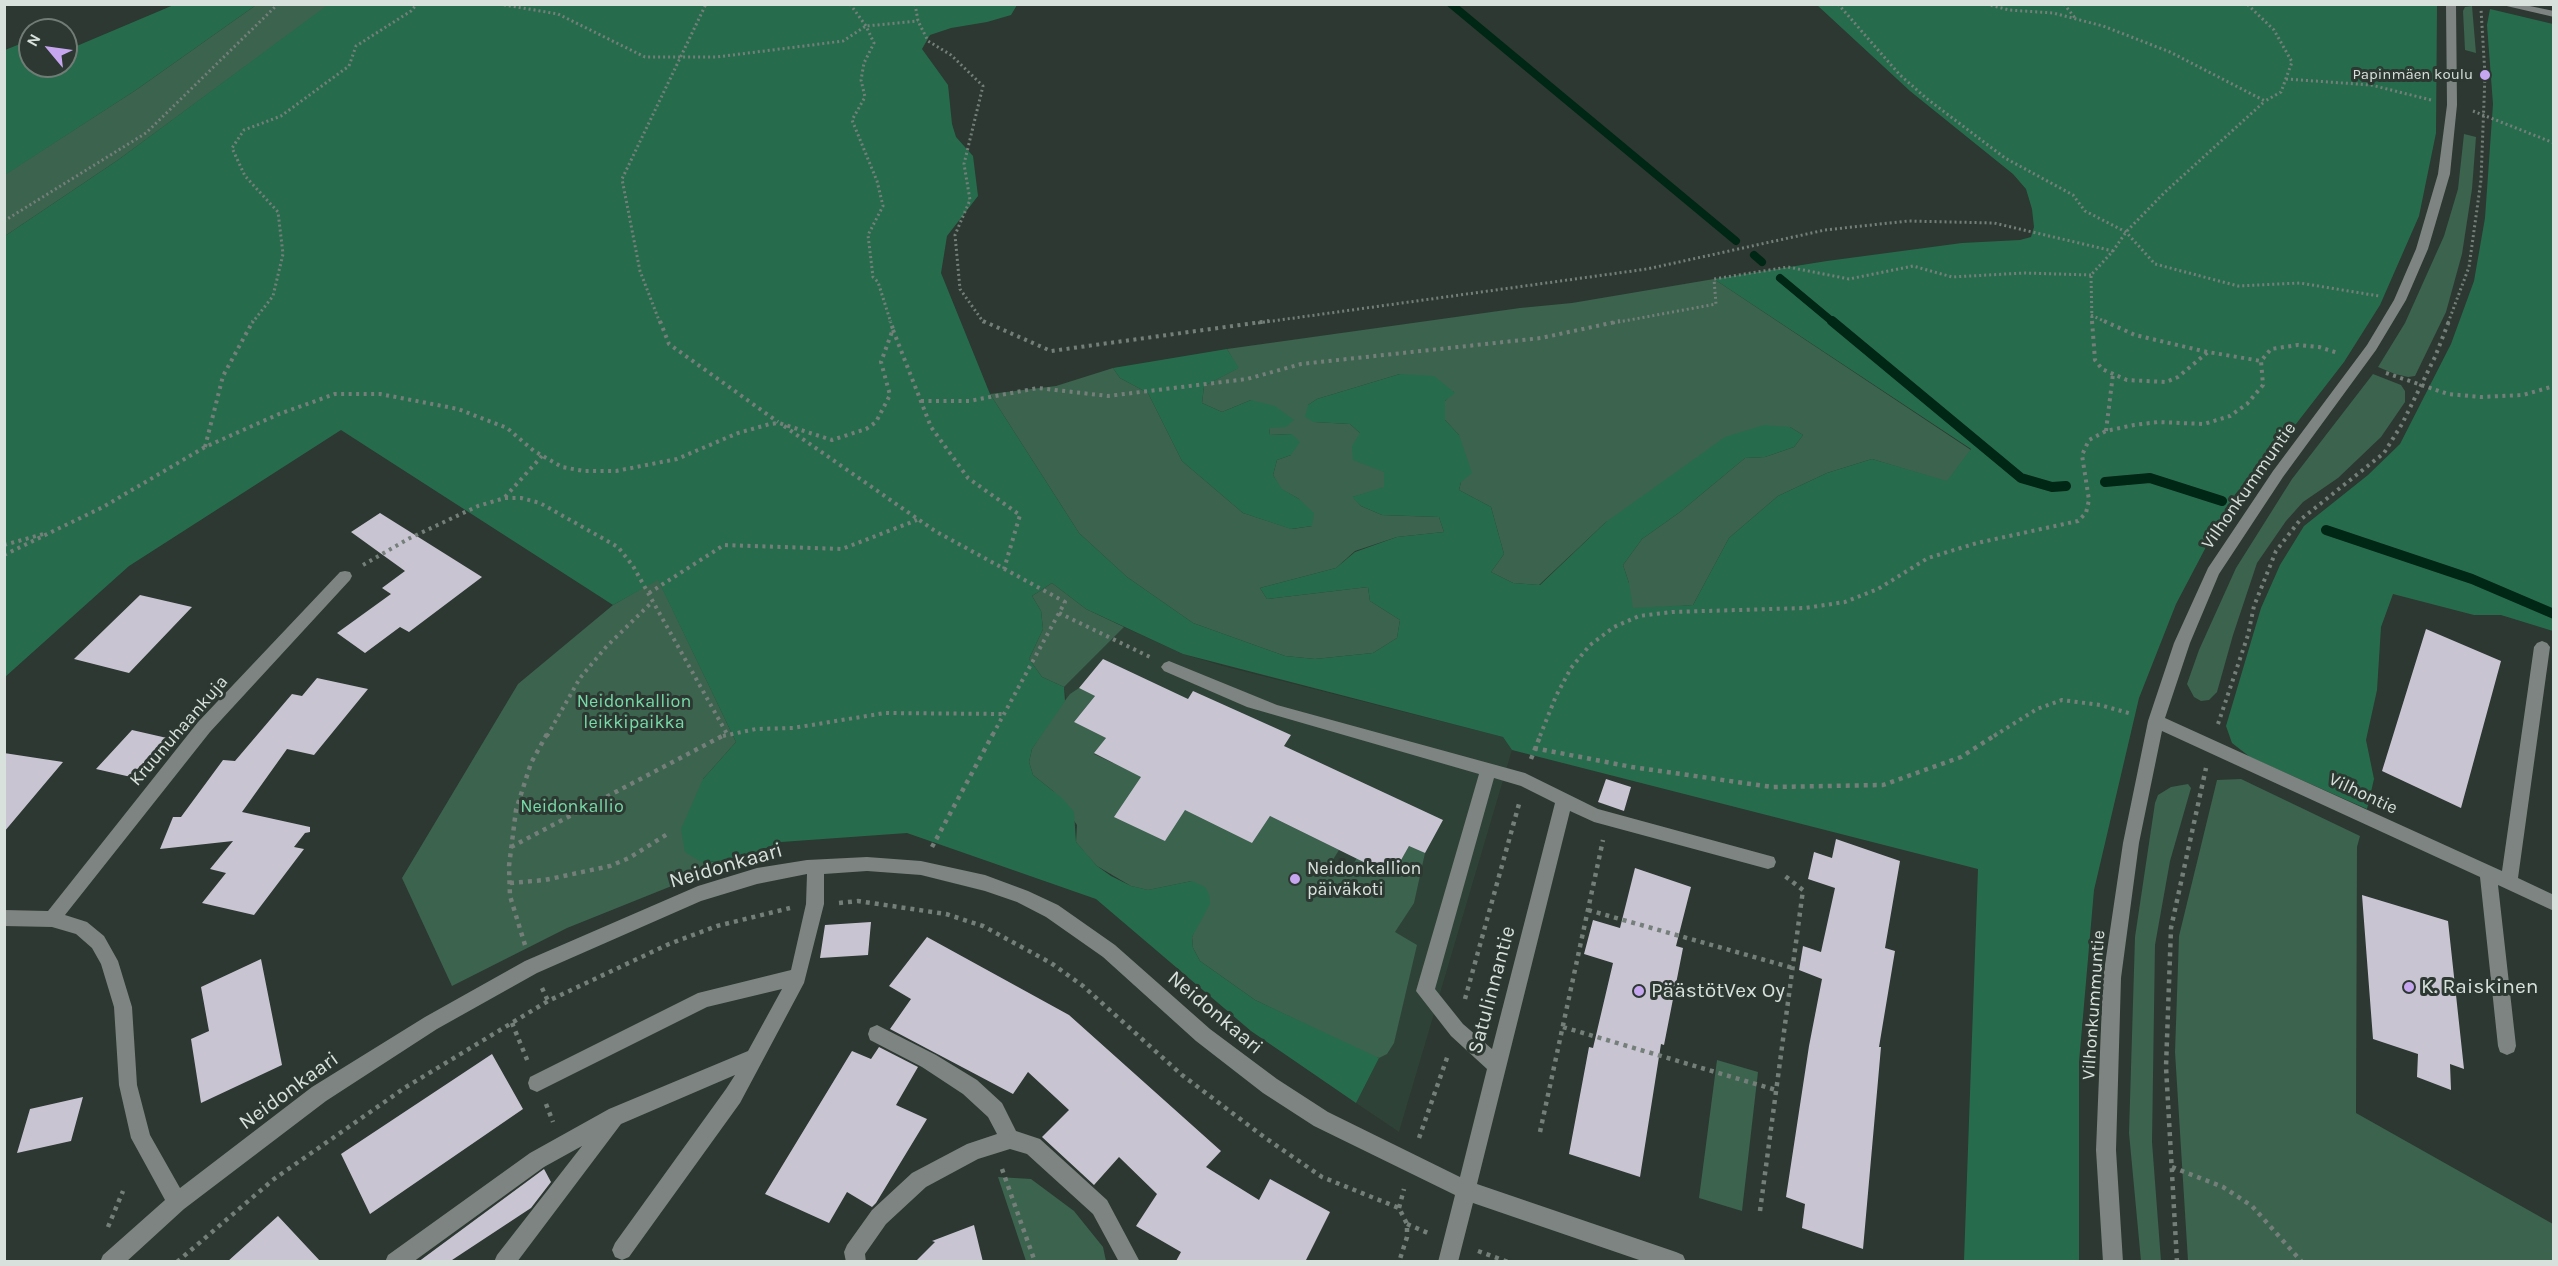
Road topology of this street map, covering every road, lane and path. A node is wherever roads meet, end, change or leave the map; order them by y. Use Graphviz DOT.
graph roads {
  1 [pos="278,4"];
  2 [pos="417,4"];
  3 [pos="499,4"];
  4 [pos="706,4"];
  5 [pos="850,4"];
  6 [pos="915,4"];
  7 [pos="1838,4"];
  8 [pos="1986,4"];
  9 [pos="2064,4"];
  10 [pos="2247,4"];
  11 [pos="2451,4"];
  12 [pos="2481,4"];
  13 [pos="2502,4"];
  14 [pos="2553,14"];
  15 [pos="2075,19"];
  16 [pos="918,21"];
  17 [pos="866,26"];
  18 [pos="682,57"];
  19 [pos="2286,79"];
  20 [pos="2265,101"];
  21 [pos="2452,105"];
  22 [pos="2484,115"];
  23 [pos="2553,143"];
  24 [pos="4,221"];
  25 [pos="2126,232"];
  26 [pos="2113,251"];
  27 [pos="2091,275"];
  28 [pos="2400,300"];
  29 [pos="2091,315"];
  30 [pos="893,329"];
  31 [pos="2208,352"];
  32 [pos="2338,353"];
  33 [pos="2261,361"];
  34 [pos="2386,373"];
  35 [pos="2113,374"];
  36 [pos="2421,386"];
  37 [pos="2553,386"];
  38 [pos="921,401"];
  39 [pos="779,423"];
  40 [pos="2106,431"];
  41 [pos="205,447"];
  42 [pos="542,456"];
  43 [pos="505,498"];
  44 [pos="918,519"];
  45 [pos="58,530"];
  46 [pos="4,544"];
  47 [pos="4,555"];
  48 [pos="1004,569"];
  49 [pos="345,576"];
  50 [pos="649,593"];
  51 [pos="653,601"];
  52 [pos="1059,613"];
  53 [pos="2542,647"];
  54 [pos="1169,666"];
  55 [pos="1004,714"];
  56 [pos="2156,721"];
  57 [pos="727,734"];
  58 [pos="2210,745"];
  59 [pos="1534,748"];
  60 [pos="1488,770"];
  61 [pos="1525,780"];
  62 [pos="1564,801"];
  63 [pos="1608,819"];
  64 [pos="669,833"];
  65 [pos="511,847"];
  66 [pos="1768,862"];
  67 [pos="816,867"];
  68 [pos="921,868"];
  69 [pos="2488,873"];
  70 [pos="510,883"];
  71 [pos="2509,883"];
  72 [pos="2553,903"];
  73 [pos="815,904"];
  74 [pos="1588,910"];
  75 [pos="4,918"];
  76 [pos="51,919"];
  77 [pos="531,967"];
  78 [pos="1793,968"];
  79 [pos="798,977"];
  80 [pos="548,1001"];
  81 [pos="1563,1027"];
  82 [pos="1457,1030"];
  83 [pos="877,1034"];
  84 [pos="2506,1046"];
  85 [pos="754,1057"];
  86 [pos="1496,1065"];
  87 [pos="537,1083"];
  88 [pos="1776,1090"];
  89 [pos="616,1116"];
  90 [pos="1540,1132"];
  91 [pos="1001,1142"];
  92 [pos="1410,1165"];
  93 [pos="2172,1167"];
  94 [pos="1465,1190"];
  95 [pos="177,1202"];
  96 [pos="1760,1211"];
  97 [pos="622,1250"];
  98 [pos="110,1262"];
  99 [pos="177,1262"];
  100 [pos="395,1262"];
  101 [pos="504,1262"];
  102 [pos="856,1262"];
  103 [pos="1035,1262"];
  104 [pos="1130,1262"];
  105 [pos="1399,1262"];
  106 [pos="1448,1262"];
  107 [pos="1676,1262"];
  108 [pos="2114,1262"];
  109 [pos="2177,1262"];
  110 [pos="2302,1262"];
  1 -- 24 [label="path"];
  2 -- 41 [label="path"];
  3 -- 18 [label="path"];
  4 -- 18 [label="path"];
  5 -- 17 [label="path"];
  6 -- 16 [label="path"];
  7 -- 25 [label="path"];
  8 -- 15 [label="path"];
  9 -- 15 [label="path"];
  10 -- 19 [label="path"];
  11 -- 21 [label="street, Vilhonkummuntie"];
  12 -- 22 [label="path"];
  13 -- 14 [label="street"];
  15 -- 20 [label="path"];
  16 -- 17 [label="path"];
  16 -- 26 [label="path"];
  17 -- 18 [label="path"];
  17 -- 30 [label="path"];
  18 -- 39 [label="path"];
  19 -- 20 [label="path"];
  19 -- 21 [label="path"];
  20 -- 25 [label="path"];
  21 -- 22 [label="path"];
  21 -- 28 [label="street, Vilhonkummuntie"];
  22 -- 23 [label="path"];
  22 -- 36 [label="path"];
  25 -- 26 [label="path"];
  25 -- 28 [label="path"];
  26 -- 27 [label="path"];
  27 -- 29 [label="path"];
  27 -- 38 [label="path"];
  28 -- 56 [label="street, Vilhonkummuntie"];
  29 -- 31 [label="path"];
  29 -- 35 [label="path"];
  30 -- 38 [label="path"];
  30 -- 39 [label="path"];
  31 -- 33 [label="path"];
  31 -- 35 [label="path"];
  32 -- 33 [label="path"];
  33 -- 40 [label="path"];
  34 -- 36 [label="path"];
  35 -- 40 [label="path"];
  36 -- 37 [label="path"];
  36 -- 58 [label="path"];
  38 -- 48 [label="path"];
  39 -- 42 [label="path"];
  39 -- 44 [label="path"];
  40 -- 59 [label="path"];
  41 -- 42 [label="path"];
  41 -- 45 [label="path"];
  42 -- 43 [label="path"];
  43 -- 49 [label="path"];
  43 -- 50 [label="path"];
  44 -- 48 [label="path"];
  44 -- 50 [label="path"];
  45 -- 46 [label="path"];
  45 -- 47 [label="path"];
  48 -- 52 [label="path"];
  49 -- 76 [label="street, Kruunuhaankuja"];
  50 -- 51 [label="path"];
  51 -- 57 [label="path"];
  51 -- 65 [label="path"];
  52 -- 54 [label="path"];
  52 -- 55 [label="path"];
  53 -- 71 [label="street"];
  54 -- 60 [label="street"];
  55 -- 57 [label="path"];
  55 -- 68 [label="path"];
  56 -- 58 [label="street, Vilhontie"];
  56 -- 59 [label="path"];
  56 -- 108 [label="street, Vilhonkummuntie"];
  57 -- 65 [label="path"];
  58 -- 69 [label="street, Vilhontie"];
  58 -- 93 [label="path"];
  59 -- 61 [label="path"];
  60 -- 61 [label="street"];
  60 -- 82 [label="street"];
  61 -- 62 [label="street"];
  61 -- 82 [label="path"];
  62 -- 63 [label="street"];
  62 -- 86 [label="street, Satulinnantie"];
  63 -- 66 [label="street"];
  63 -- 74 [label="path"];
  64 -- 70 [label="path"];
  65 -- 70 [label="path"];
  66 -- 78 [label="path"];
  67 -- 68 [label="street, Neidonkaari"];
  67 -- 73 [label="street"];
  67 -- 77 [label="street, Neidonkaari"];
  68 -- 92 [label="street, Neidonkaari"];
  69 -- 71 [label="street, Vilhontie"];
  69 -- 84 [label="street"];
  70 -- 77 [label="path"];
  71 -- 72 [label="street, Vilhontie"];
  73 -- 79 [label="street"];
  73 -- 80 [label="path"];
  73 -- 105 [label="path"];
  74 -- 78 [label="path"];
  74 -- 81 [label="path"];
  75 -- 76 [label="street"];
  76 -- 95 [label="street"];
  77 -- 80 [label="path"];
  77 -- 95 [label="street, Neidonkaari"];
  78 -- 88 [label="path"];
  79 -- 85 [label="street"];
  79 -- 87 [label="street"];
  80 -- 99 [label="path"];
  81 -- 88 [label="path"];
  81 -- 90 [label="path"];
  82 -- 86 [label="street"];
  82 -- 92 [label="path"];
  83 -- 91 [label="street"];
  85 -- 89 [label="street"];
  85 -- 97 [label="street"];
  86 -- 94 [label="street, Satulinnantie"];
  88 -- 96 [label="path"];
  89 -- 100 [label="street"];
  89 -- 101 [label="street"];
  91 -- 102 [label="street"];
  91 -- 103 [label="path"];
  91 -- 104 [label="street"];
  92 -- 94 [label="street, Neidonkaari"];
  93 -- 109 [label="path"];
  93 -- 110 [label="path"];
  94 -- 106 [label="street, Satulinnantie"];
  94 -- 107 [label="street, Neidonkaari"];
  95 -- 98 [label="street, Neidonkaari"];
}
